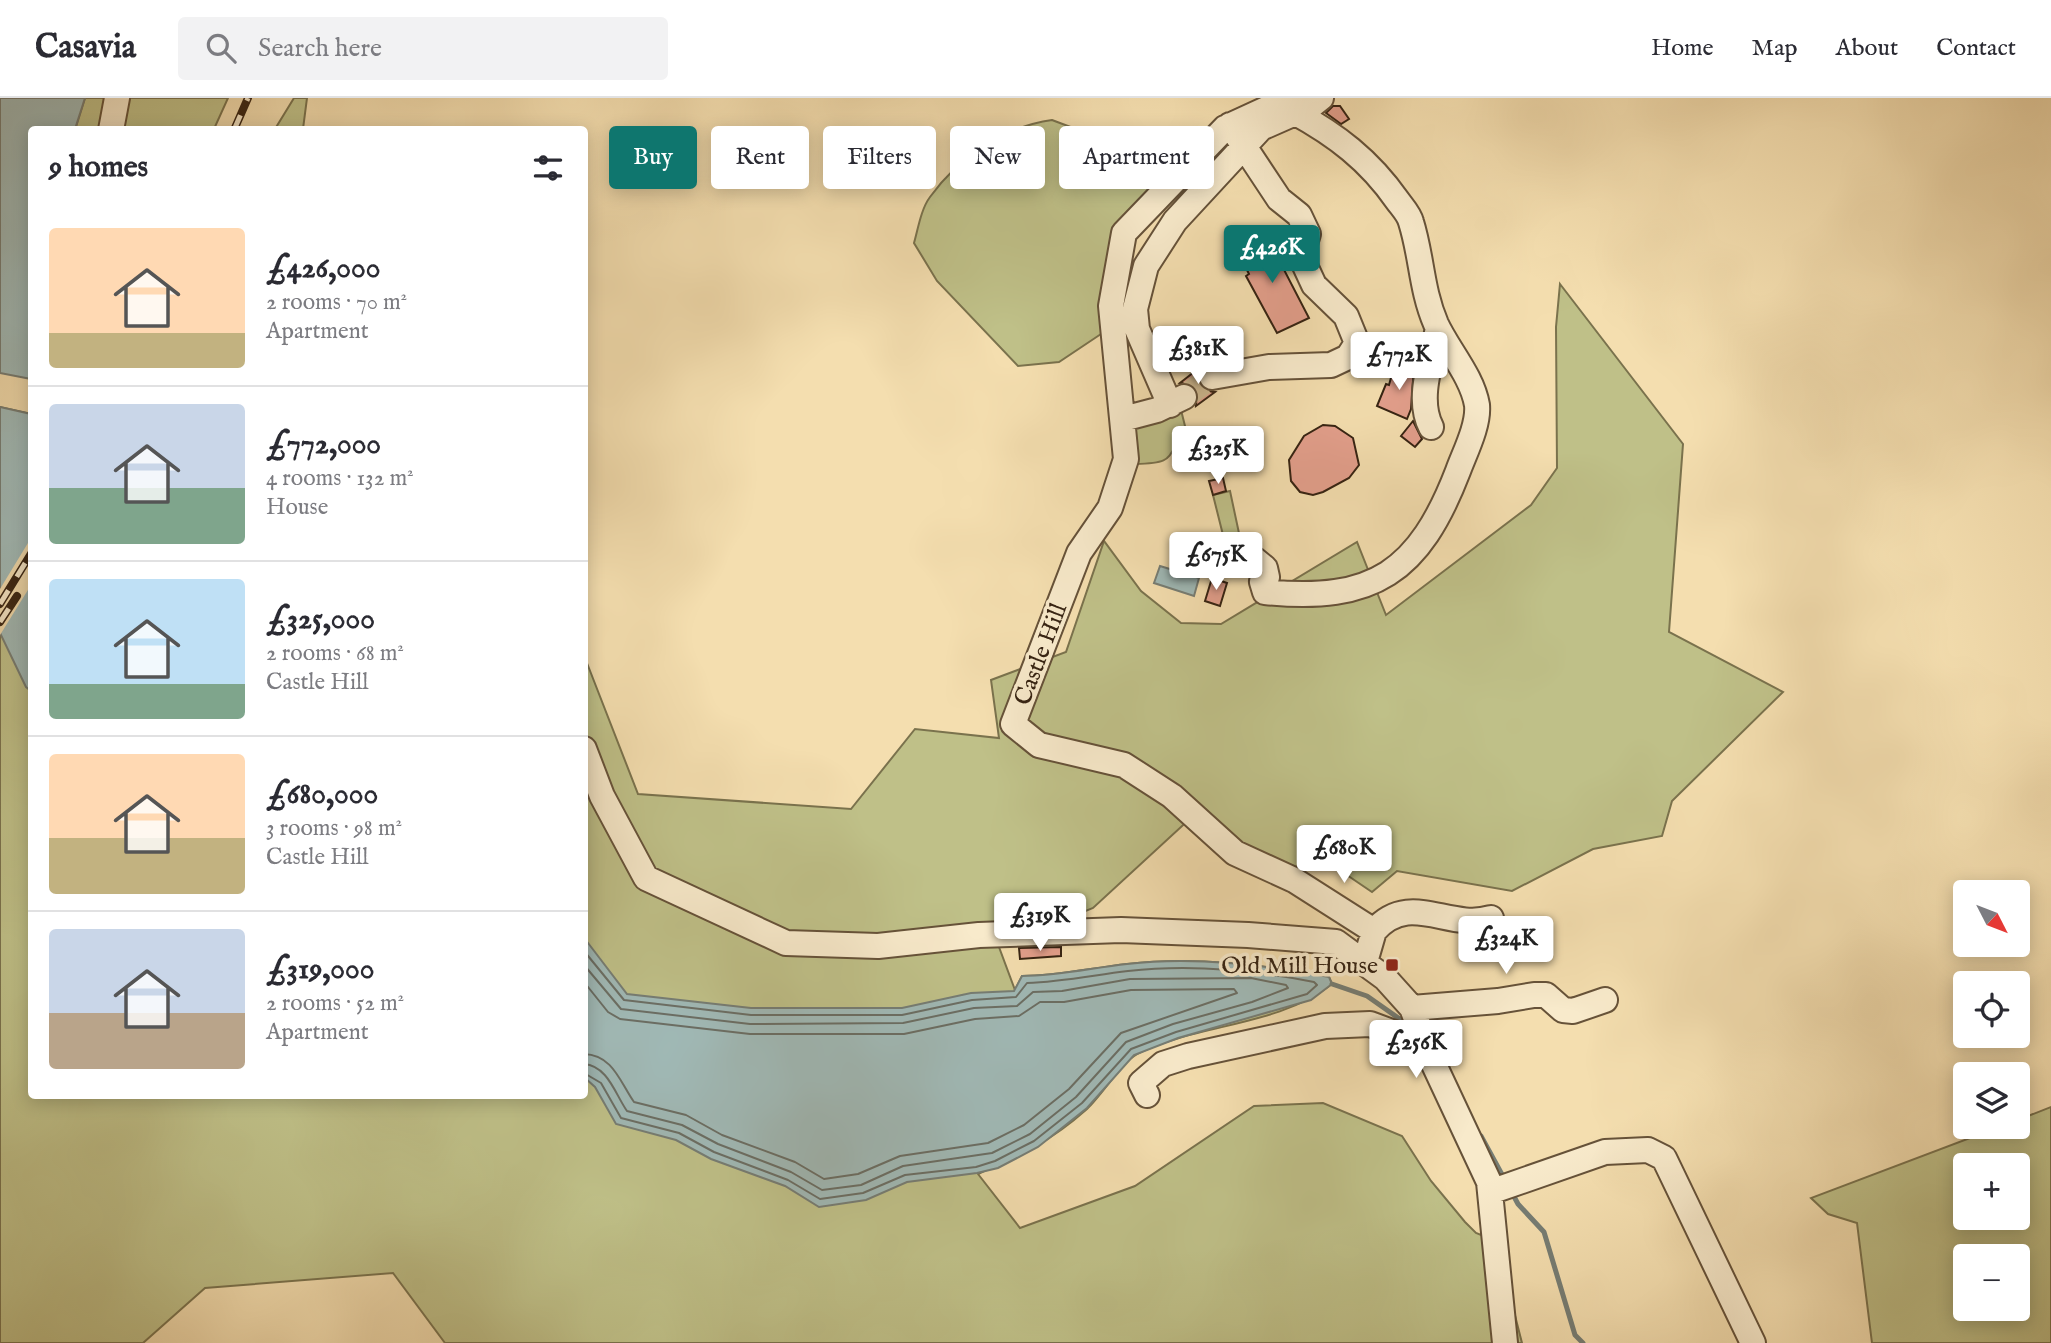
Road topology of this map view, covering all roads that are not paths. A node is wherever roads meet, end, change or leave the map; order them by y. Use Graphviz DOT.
graph roads {
  1 [pos="117,98"];
  2 [pos="1321,98"];
  3 [pos="1292,105"];
  4 [pos="112,126"];
  5 [pos="1237,135"];
  6 [pos="1438,328"];
  7 [pos="1212,377"];
  8 [pos="1123,419"];
  9 [pos="1431,427"];
  10 [pos="1254,559"];
  11 [pos="588,759"];
  12 [pos="1491,918"];
  13 [pos="1374,931"];
  14 [pos="1365,962"];
  15 [pos="1605,1000"];
  16 [pos="1412,1008"];
  17 [pos="1430,1056"];
  18 [pos="1147,1095"];
  19 [pos="1502,1187"];
  20 [pos="1505,1343"];
  21 [pos="1753,1343"];
  1 -- 4 [label="street"];
  2 -- 3 [label="street"];
  3 -- 5 [label="street"];
  3 -- 6 [label="street"];
  5 -- 7 [label="street"];
  5 -- 8 [label="street, Castle Hill"];
  5 -- 8 [label="street"];
  6 -- 9 [label="street"];
  6 -- 10 [label="street"];
  8 -- 13 [label="street, Castle Hill"];
  11 -- 14 [label="street"];
  12 -- 13 [label="street"];
  13 -- 14 [label="street"];
  14 -- 16 [label="street"];
  15 -- 16 [label="street"];
  16 -- 17 [label="street"];
  17 -- 18 [label="street"];
  17 -- 19 [label="street"];
  19 -- 20 [label="street"];
  19 -- 21 [label="street"];
}
